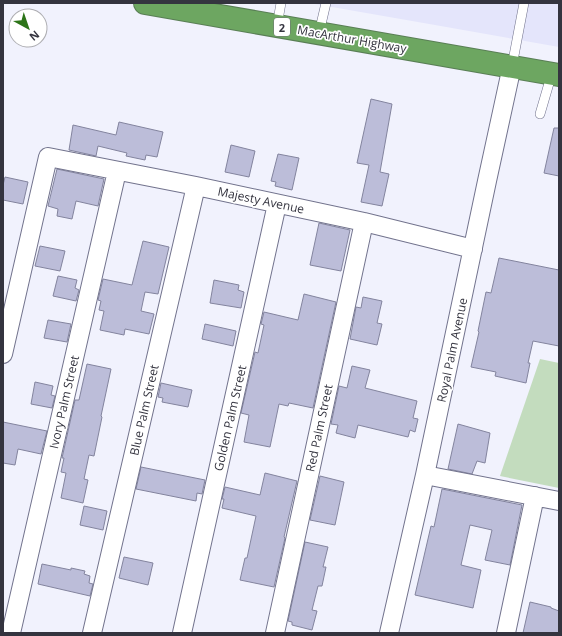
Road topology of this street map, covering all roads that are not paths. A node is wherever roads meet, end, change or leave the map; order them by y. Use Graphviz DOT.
graph roads {
  1 [pos="145,3"];
  2 [pos="281,3"];
  3 [pos="326,3"];
  4 [pos="524,3"];
  5 [pos="276,26"];
  6 [pos="319,34"];
  7 [pos="512,66"];
  8 [pos="556,74"];
  9 [pos="540,114"];
  10 [pos="117,171"];
  11 [pos="196,186"];
  12 [pos="277,204"];
  13 [pos="364,222"];
  14 [pos="473,249"];
  15 [pos="3,354"];
  16 [pos="426,475"];
  17 [pos="536,496"];
  18 [pos="559,500"];
  19 [pos="10,633"];
  20 [pos="92,633"];
  21 [pos="182,633"];
  22 [pos="275,633"];
  23 [pos="389,633"];
  24 [pos="506,633"];
  1 -- 5 [label="highway, MacArthur Highway / 2"];
  2 -- 5 [label="lane"];
  3 -- 6 [label="lane"];
  4 -- 7 [label="lane"];
  5 -- 6 [label="highway, MacArthur Highway / 2"];
  6 -- 7 [label="highway, MacArthur Highway / 2"];
  7 -- 8 [label="highway, MacArthur Highway / 2"];
  7 -- 14 [label="street, Royal Palm Avenue"];
  8 -- 9 [label="lane"];
  10 -- 11 [label="street, Majesty Avenue"];
  10 -- 15 [label="street, Majesty Avenue"];
  10 -- 19 [label="street, Ivory Palm Street"];
  11 -- 12 [label="street, Majesty Avenue"];
  11 -- 20 [label="street, Blue Palm Street"];
  12 -- 13 [label="street, Majesty Avenue"];
  12 -- 21 [label="street, Golden Palm Street"];
  13 -- 14 [label="street, Majesty Avenue"];
  13 -- 22 [label="street, Red Palm Street"];
  14 -- 16 [label="street, Royal Palm Avenue"];
  16 -- 17 [label="street"];
  16 -- 23 [label="street, Royal Palm Avenue"];
  17 -- 18 [label="street"];
  17 -- 24 [label="street"];
}
